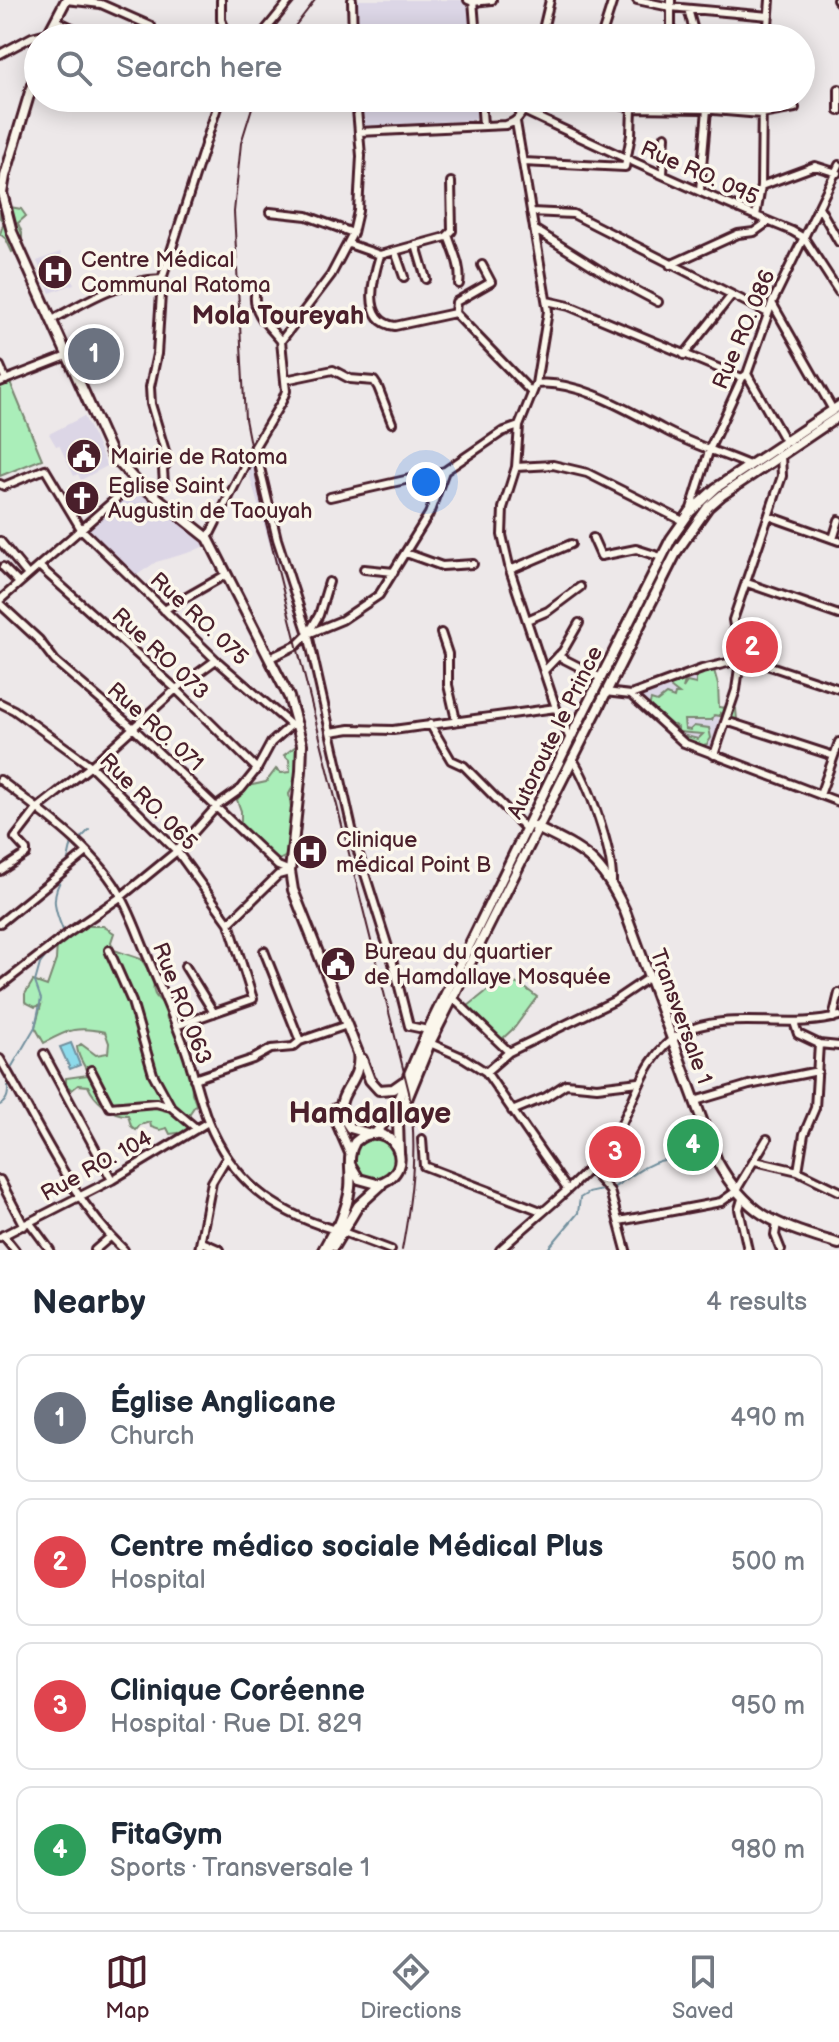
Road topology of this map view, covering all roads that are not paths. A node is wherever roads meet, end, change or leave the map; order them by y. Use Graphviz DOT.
graph roads {
  1 [pos="66,0"];
  2 [pos="221,0"];
  3 [pos="290,0"];
  4 [pos="352,0"];
  5 [pos="492,0"];
  6 [pos="550,0"];
  7 [pos="613,0"];
  8 [pos="637,0"];
  9 [pos="770,0"];
  10 [pos="471,1"];
  11 [pos="670,4"];
  12 [pos="688,9"];
  13 [pos="769,16"];
  14 [pos="55,20"];
  15 [pos="53,24"];
  16 [pos="63,24"];
  17 [pos="146,24"];
  18 [pos="223,24"];
  19 [pos="270,24"];
  20 [pos="353,24"];
  21 [pos="474,24"];
  22 [pos="544,24"];
  23 [pos="605,24"];
  24 [pos="671,24"];
  25 [pos="692,24"];
  26 [pos="768,24"];
  27 [pos="24,41"];
  28 [pos="0,54"];
  29 [pos="839,89"];
  30 [pos="839,111"];
  31 [pos="24,112"];
  32 [pos="216,112"];
  33 [pos="357,112"];
  34 [pos="482,112"];
  35 [pos="523,112"];
  36 [pos="526,112"];
  37 [pos="632,112"];
  38 [pos="705,112"];
  39 [pos="739,112"];
  40 [pos="772,112"];
  41 [pos="761,114"];
  42 [pos="516,122"];
  43 [pos="483,125"];
  44 [pos="359,132"];
  45 [pos="665,136"];
  46 [pos="626,160"];
  47 [pos="523,162"];
  48 [pos="839,165"];
  49 [pos="837,173"];
  50 [pos="663,174"];
  51 [pos="451,182"];
  52 [pos="761,186"];
  53 [pos="700,190"];
  54 [pos="1,193"];
  55 [pos="819,207"];
  56 [pos="270,212"];
  57 [pos="531,212"];
  58 [pos="756,216"];
  59 [pos="769,221"];
  60 [pos="534,229"];
  61 [pos="353,233"];
  62 [pos="448,235"];
  63 [pos="804,238"];
  64 [pos="839,242"];
  65 [pos="349,244"];
  66 [pos="416,245"];
  67 [pos="395,251"];
  68 [pos="380,255"];
  69 [pos="482,265"];
  70 [pos="670,265"];
  71 [pos="404,277"];
  72 [pos="162,279"];
  73 [pos="426,279"];
  74 [pos="459,284"];
  75 [pos="839,292"];
  76 [pos="255,295"];
  77 [pos="731,296"];
  78 [pos="547,301"];
  79 [pos="658,302"];
  80 [pos="772,303"];
  81 [pos="455,313"];
  82 [pos="768,313"];
  83 [pos="52,320"];
  84 [pos="281,341"];
  85 [pos="684,355"];
  86 [pos="67,356"];
  87 [pos="0,366"];
  88 [pos="745,376"];
  89 [pos="285,380"];
  90 [pos="3,381"];
  91 [pos="536,384"];
  92 [pos="532,393"];
  93 [pos="837,411"];
  94 [pos="392,423"];
  95 [pos="519,426"];
  96 [pos="785,441"];
  97 [pos="255,447"];
  98 [pos="710,448"];
  99 [pos="781,455"];
  100 [pos="749,465"];
  101 [pos="516,467"];
  102 [pos="445,471"];
  103 [pos="136,481"];
  104 [pos="0,484"];
  105 [pos="152,494"];
  106 [pos="330,497"];
  107 [pos="690,512"];
  108 [pos="769,516"];
  109 [pos="839,520"];
  110 [pos="683,521"];
  111 [pos="81,529"];
  112 [pos="208,538"];
  113 [pos="593,538"];
  114 [pos="836,540"];
  115 [pos="0,541"];
  116 [pos="571,544"];
  117 [pos="406,553"];
  118 [pos="661,557"];
  119 [pos="473,564"];
  120 [pos="39,566"];
  121 [pos="3,567"];
  122 [pos="364,569"];
  123 [pos="510,570"];
  124 [pos="394,572"];
  125 [pos="227,574"];
  126 [pos="28,575"];
  127 [pos="329,582"];
  128 [pos="19,583"];
  129 [pos="747,583"];
  130 [pos="580,587"];
  131 [pos="0,602"];
  132 [pos="164,610"];
  133 [pos="839,615"];
  134 [pos="527,620"];
  135 [pos="579,623"];
  136 [pos="441,633"];
  137 [pos="308,634"];
  138 [pos="558,656"];
  139 [pos="270,658"];
  140 [pos="216,660"];
  141 [pos="740,660"];
  142 [pos="544,671"];
  143 [pos="601,678"];
  144 [pos="176,689"];
  145 [pos="839,689"];
  146 [pos="605,692"];
  147 [pos="631,695"];
  148 [pos="0,703"];
  149 [pos="556,708"];
  150 [pos="456,720"];
  151 [pos="726,721"];
  152 [pos="430,724"];
  153 [pos="295,725"];
  154 [pos="132,727"];
  155 [pos="331,732"];
  156 [pos="570,739"];
  157 [pos="839,742"];
  158 [pos="714,755"];
  159 [pos="834,756"];
  160 [pos="572,758"];
  161 [pos="91,766"];
  162 [pos="257,769"];
  163 [pos="0,780"];
  164 [pos="820,795"];
  165 [pos="839,802"];
  166 [pos="217,806"];
  167 [pos="38,808"];
  168 [pos="530,827"];
  169 [pos="177,851"];
  170 [pos="87,852"];
  171 [pos="0,871"];
  172 [pos="290,871"];
  173 [pos="612,882"];
  174 [pos="122,896"];
  175 [pos="0,923"];
  176 [pos="229,923"];
  177 [pos="109,950"];
  178 [pos="264,951"];
  179 [pos="185,966"];
  180 [pos="648,978"];
  181 [pos="0,986"];
  182 [pos="839,993"];
  183 [pos="453,998"];
  184 [pos="214,1013"];
  185 [pos="836,1017"];
  186 [pos="794,1022"];
  187 [pos="347,1025"];
  188 [pos="176,1026"];
  189 [pos="428,1030"];
  190 [pos="352,1037"];
  191 [pos="300,1041"];
  192 [pos="671,1042"];
  193 [pos="430,1043"];
  194 [pos="819,1044"];
  195 [pos="839,1046"];
  196 [pos="509,1052"];
  197 [pos="44,1054"];
  198 [pos="0,1059"];
  199 [pos="91,1070"];
  200 [pos="818,1071"];
  201 [pos="486,1072"];
  202 [pos="194,1079"];
  203 [pos="407,1079"];
  204 [pos="639,1082"];
  205 [pos="695,1101"];
  206 [pos="171,1107"];
  207 [pos="512,1111"];
  208 [pos="208,1122"];
  209 [pos="197,1129"];
  210 [pos="373,1134"];
  211 [pos="422,1139"];
  212 [pos="767,1139"];
  213 [pos="350,1153"];
  214 [pos="399,1153"];
  215 [pos="227,1157"];
  216 [pos="755,1161"];
  217 [pos="350,1164"];
  218 [pos="589,1168"];
  219 [pos="798,1171"];
  220 [pos="0,1180"];
  221 [pos="112,1180"];
  222 [pos="386,1181"];
  223 [pos="567,1189"];
  224 [pos="839,1191"];
  225 [pos="81,1195"];
  226 [pos="738,1196"];
  227 [pos="541,1211"];
  228 [pos="343,1218"];
  229 [pos="619,1221"];
  230 [pos="777,1223"];
  231 [pos="27,1224"];
  232 [pos="332,1229"];
  233 [pos="343,1232"];
  234 [pos="2,1236"];
  235 [pos="110,1237"];
  236 [pos="202,1242"];
  237 [pos="839,1244"];
  238 [pos="15,1250"];
  239 [pos="50,1250"];
  240 [pos="95,1250"];
  241 [pos="124,1250"];
  242 [pos="199,1250"];
  243 [pos="220,1250"];
  244 [pos="327,1250"];
  245 [pos="391,1250"];
  246 [pos="500,1250"];
  247 [pos="626,1250"];
  248 [pos="748,1250"];
  249 [pos="781,1250"];
  1 -- 14 [label="main road"];
  1 -- 17 [label="street"];
  2 -- 18 [label="street"];
  3 -- 19 [label="street"];
  4 -- 20 [label="street"];
  5 -- 10 [label="street"];
  6 -- 22 [label="street"];
  7 -- 23 [label="street"];
  8 -- 11 [label="street"];
  9 -- 13 [label="street"];
  10 -- 21 [label="street"];
  11 -- 12 [label="street"];
  11 -- 24 [label="street"];
  12 -- 13 [label="street"];
  12 -- 25 [label="street"];
  13 -- 26 [label="street"];
  14 -- 15 [label="main road"];
  14 -- 16 [label="street"];
  27 -- 28 [label="street"];
  29 -- 30 [label="street"];
  31 -- 54 [label="main road"];
  32 -- 72 [label="street"];
  33 -- 44 [label="street"];
  34 -- 43 [label="street"];
  35 -- 42 [label="street"];
  36 -- 46 [label="street, Rue RO. 095"];
  37 -- 46 [label="street"];
  38 -- 53 [label="street"];
  39 -- 41 [label="street"];
  40 -- 41 [label="street"];
  41 -- 52 [label="street"];
  42 -- 43 [label="street"];
  42 -- 47 [label="street"];
  43 -- 44 [label="street"];
  44 -- 61 [label="street"];
  45 -- 50 [label="street"];
  46 -- 47 [label="street"];
  46 -- 50 [label="street, Rue RO. 095"];
  47 -- 57 [label="street"];
  48 -- 49 [label="street, Rue RO. 086"];
  49 -- 52 [label="street"];
  49 -- 55 [label="street, Rue RO. 086"];
  50 -- 53 [label="street, Rue RO. 095"];
  51 -- 62 [label="street"];
  52 -- 58 [label="street"];
  53 -- 58 [label="street, Rue RO. 095"];
  54 -- 83 [label="main road"];
  55 -- 63 [label="street, Rue RO. 086"];
  55 -- 64 [label="street"];
  56 -- 61 [label="street"];
  57 -- 60 [label="street"];
  57 -- 70 [label="street"];
  58 -- 59 [label="street, Rue RO. 095"];
  59 -- 63 [label="street, Rue RO. 095"];
  59 -- 70 [label="street"];
  60 -- 78 [label="street"];
  60 -- 79 [label="street"];
  61 -- 65 [label="street"];
  62 -- 66 [label="street"];
  62 -- 74 [label="street"];
  63 -- 75 [label="street"];
  63 -- 80 [label="street, Rue RO. 086"];
  65 -- 68 [label="street"];
  65 -- 84 [label="street"];
  66 -- 67 [label="street"];
  66 -- 73 [label="street"];
  67 -- 68 [label="street"];
  67 -- 71 [label="street"];
  68 -- 81 [label="street"];
  69 -- 81 [label="street"];
  70 -- 77 [label="street"];
  72 -- 83 [label="street"];
  72 -- 105 [label="street"];
  76 -- 84 [label="street"];
  77 -- 82 [label="street"];
  77 -- 85 [label="street"];
  78 -- 85 [label="street"];
  78 -- 91 [label="street"];
  80 -- 82 [label="street, Rue RO. 086"];
  80 -- 93 [label="street"];
  81 -- 92 [label="street"];
  82 -- 88 [label="street, Rue RO. 086"];
  83 -- 86 [label="main road"];
  84 -- 89 [label="street"];
  85 -- 88 [label="street"];
  86 -- 90 [label="street"];
  86 -- 103 [label="main road"];
  87 -- 90 [label="street"];
  88 -- 96 [label="street"];
  88 -- 98 [label="street, Rue RO. 086"];
  89 -- 94 [label="street"];
  89 -- 97 [label="street"];
  91 -- 92 [label="street"];
  91 -- 98 [label="street"];
  92 -- 95 [label="street"];
  93 -- 96 [label="main road, Autoroute le Prince"];
  93 -- 99 [label="main road, Autoroute le Prince"];
  95 -- 101 [label="street"];
  95 -- 102 [label="street"];
  96 -- 100 [label="main road, Autoroute le Prince"];
  97 -- 112 [label="street"];
  97 -- 137 [label="street"];
  98 -- 100 [label="street"];
  98 -- 107 [label="street, Rue RO. 086"];
  99 -- 108 [label="street"];
  99 -- 146 [label="main road, Autoroute le Prince"];
  100 -- 107 [label="main road, Autoroute le Prince"];
  101 -- 110 [label="street"];
  101 -- 123 [label="street"];
  102 -- 106 [label="street"];
  102 -- 117 [label="street"];
  103 -- 105 [label="main road"];
  103 -- 111 [label="street"];
  104 -- 111 [label="street, Rue RO. 075"];
  105 -- 112 [label="main road"];
  107 -- 110 [label="main road, Autoroute le Prince"];
  108 -- 114 [label="street"];
  108 -- 129 [label="street"];
  109 -- 114 [label="street"];
  110 -- 118 [label="main road, Autoroute le Prince"];
  111 -- 120 [label="street"];
  111 -- 132 [label="street, Rue RO. 075"];
  112 -- 125 [label="main road"];
  113 -- 118 [label="street"];
  115 -- 126 [label="street"];
  116 -- 123 [label="street"];
  117 -- 119 [label="street"];
  117 -- 124 [label="street"];
  118 -- 143 [label="main road, Autoroute le Prince"];
  120 -- 126 [label="street"];
  120 -- 144 [label="street, Rue RO 073"];
  121 -- 128 [label="street"];
  122 -- 124 [label="street"];
  123 -- 134 [label="street"];
  124 -- 137 [label="street"];
  125 -- 132 [label="street"];
  125 -- 139 [label="main road"];
  126 -- 128 [label="street"];
  127 -- 137 [label="street"];
  128 -- 131 [label="street"];
  129 -- 133 [label="street"];
  129 -- 141 [label="street"];
  130 -- 134 [label="street"];
  131 -- 154 [label="street, Rue RO. 071"];
  132 -- 140 [label="street, Rue RO. 075"];
  134 -- 142 [label="street"];
  135 -- 138 [label="street"];
  136 -- 150 [label="street"];
  137 -- 139 [label="street"];
  137 -- 155 [label="street"];
  138 -- 142 [label="street"];
  138 -- 143 [label="street"];
  139 -- 153 [label="main road"];
  140 -- 144 [label="street"];
  140 -- 153 [label="street, Rue RO. 075"];
  141 -- 145 [label="street"];
  141 -- 147 [label="street"];
  141 -- 151 [label="street"];
  142 -- 149 [label="street"];
  143 -- 156 [label="main road, Autoroute le Prince"];
  144 -- 154 [label="street"];
  144 -- 162 [label="street, Rue RO 073"];
  146 -- 147 [label="street"];
  146 -- 160 [label="main road, Autoroute le Prince"];
  147 -- 158 [label="street"];
  148 -- 161 [label="street, Rue RO. 065"];
  149 -- 150 [label="street"];
  149 -- 156 [label="street"];
  150 -- 152 [label="street"];
  151 -- 158 [label="street"];
  151 -- 159 [label="street"];
  152 -- 155 [label="street"];
  152 -- 168 [label="street"];
  153 -- 162 [label="street"];
  153 -- 172 [label="main road"];
  154 -- 161 [label="street"];
  154 -- 166 [label="street, Rue RO. 071"];
  155 -- 189 [label="street"];
  156 -- 168 [label="main road, Autoroute le Prince"];
  157 -- 159 [label="street"];
  158 -- 164 [label="street"];
  159 -- 164 [label="street"];
  160 -- 168 [label="main road, Autoroute le Prince"];
  160 -- 173 [label="street"];
  161 -- 167 [label="street"];
  161 -- 169 [label="street, Rue RO. 065"];
  162 -- 166 [label="street"];
  163 -- 167 [label="street, Rue RO. 063"];
  164 -- 165 [label="street"];
  166 -- 169 [label="street"];
  166 -- 172 [label="street, Rue RO. 071"];
  167 -- 170 [label="street, Rue RO. 063"];
  167 -- 171 [label="street"];
  168 -- 173 [label="main road, Transversale 1"];
  168 -- 183 [label="main road, Autoroute le Prince"];
  168 -- 189 [label="main road, Autoroute le Prince"];
  169 -- 174 [label="street"];
  169 -- 176 [label="street, Rue RO. 065"];
  170 -- 174 [label="street, Rue RO. 063"];
  170 -- 175 [label="street"];
  172 -- 176 [label="street"];
  172 -- 187 [label="main road"];
  173 -- 180 [label="main road, Transversale 1"];
  174 -- 181 [label="street"];
  174 -- 188 [label="street, Rue RO. 063"];
  176 -- 184 [label="street, Rue RO. 065"];
  177 -- 206 [label="street"];
  178 -- 191 [label="street"];
  179 -- 184 [label="street"];
  180 -- 192 [label="main road, Transversale 1"];
  180 -- 196 [label="street"];
  182 -- 185 [label="street"];
  183 -- 193 [label="main road, Autoroute le Prince"];
  183 -- 196 [label="street"];
  184 -- 188 [label="street"];
  185 -- 186 [label="street"];
  186 -- 192 [label="street"];
  186 -- 194 [label="street"];
  187 -- 190 [label="main road"];
  187 -- 191 [label="street"];
  188 -- 202 [label="street, Rue RO. 063"];
  189 -- 203 [label="main road, Autoroute le Prince"];
  190 -- 203 [label="main road"];
  190 -- 210 [label="main road"];
  190 -- 213 [label="main road"];
  191 -- 202 [label="street"];
  192 -- 204 [label="street"];
  192 -- 205 [label="main road, Transversale 1"];
  193 -- 201 [label="street"];
  193 -- 214 [label="main road, Autoroute le Prince"];
  194 -- 195 [label="street"];
  194 -- 200 [label="street"];
  196 -- 201 [label="street"];
  197 -- 221 [label="street"];
  198 -- 225 [label="street"];
  199 -- 206 [label="street"];
  200 -- 205 [label="street"];
  200 -- 219 [label="street"];
  201 -- 207 [label="street"];
  202 -- 208 [label="street, Rue RO. 063"];
  203 -- 210 [label="main road, Autoroute le Prince"];
  204 -- 207 [label="street"];
  204 -- 218 [label="street"];
  205 -- 226 [label="main road, Transversale 1"];
  206 -- 209 [label="street"];
  207 -- 223 [label="street"];
  208 -- 209 [label="street, Rue RO. 104"];
  208 -- 215 [label="street, Rue RO. 063"];
  209 -- 221 [label="street, Rue RO. 104"];
  210 -- 213 [label="main road"];
  210 -- 214 [label="main road"];
  211 -- 227 [label="street"];
  212 -- 216 [label="street"];
  213 -- 217 [label="main road"];
  214 -- 222 [label="main road"];
  215 -- 232 [label="street, Rue RO. 063"];
  215 -- 236 [label="street"];
  216 -- 219 [label="street"];
  216 -- 226 [label="street"];
  217 -- 222 [label="main road"];
  217 -- 228 [label="main road"];
  218 -- 223 [label="street"];
  218 -- 229 [label="street"];
  219 -- 224 [label="street"];
  220 -- 231 [label="street"];
  221 -- 225 [label="street, Rue RO. 104"];
  222 -- 233 [label="main road"];
  223 -- 227 [label="street"];
  225 -- 231 [label="street, Rue RO. 104"];
  225 -- 235 [label="street"];
  226 -- 229 [label="street"];
  226 -- 230 [label="main road, Transversale 1"];
  226 -- 248 [label="street"];
  227 -- 246 [label="street"];
  228 -- 232 [label="street"];
  228 -- 244 [label="main road"];
  229 -- 247 [label="street"];
  230 -- 237 [label="main road, Transversale 1"];
  230 -- 249 [label="street"];
  231 -- 234 [label="street, Rue RO. 104"];
  231 -- 239 [label="street"];
  232 -- 244 [label="street"];
  233 -- 244 [label="main road"];
  233 -- 245 [label="street"];
  234 -- 238 [label="street"];
  235 -- 240 [label="street"];
  235 -- 241 [label="street"];
  236 -- 242 [label="street"];
  236 -- 243 [label="street"];
}
